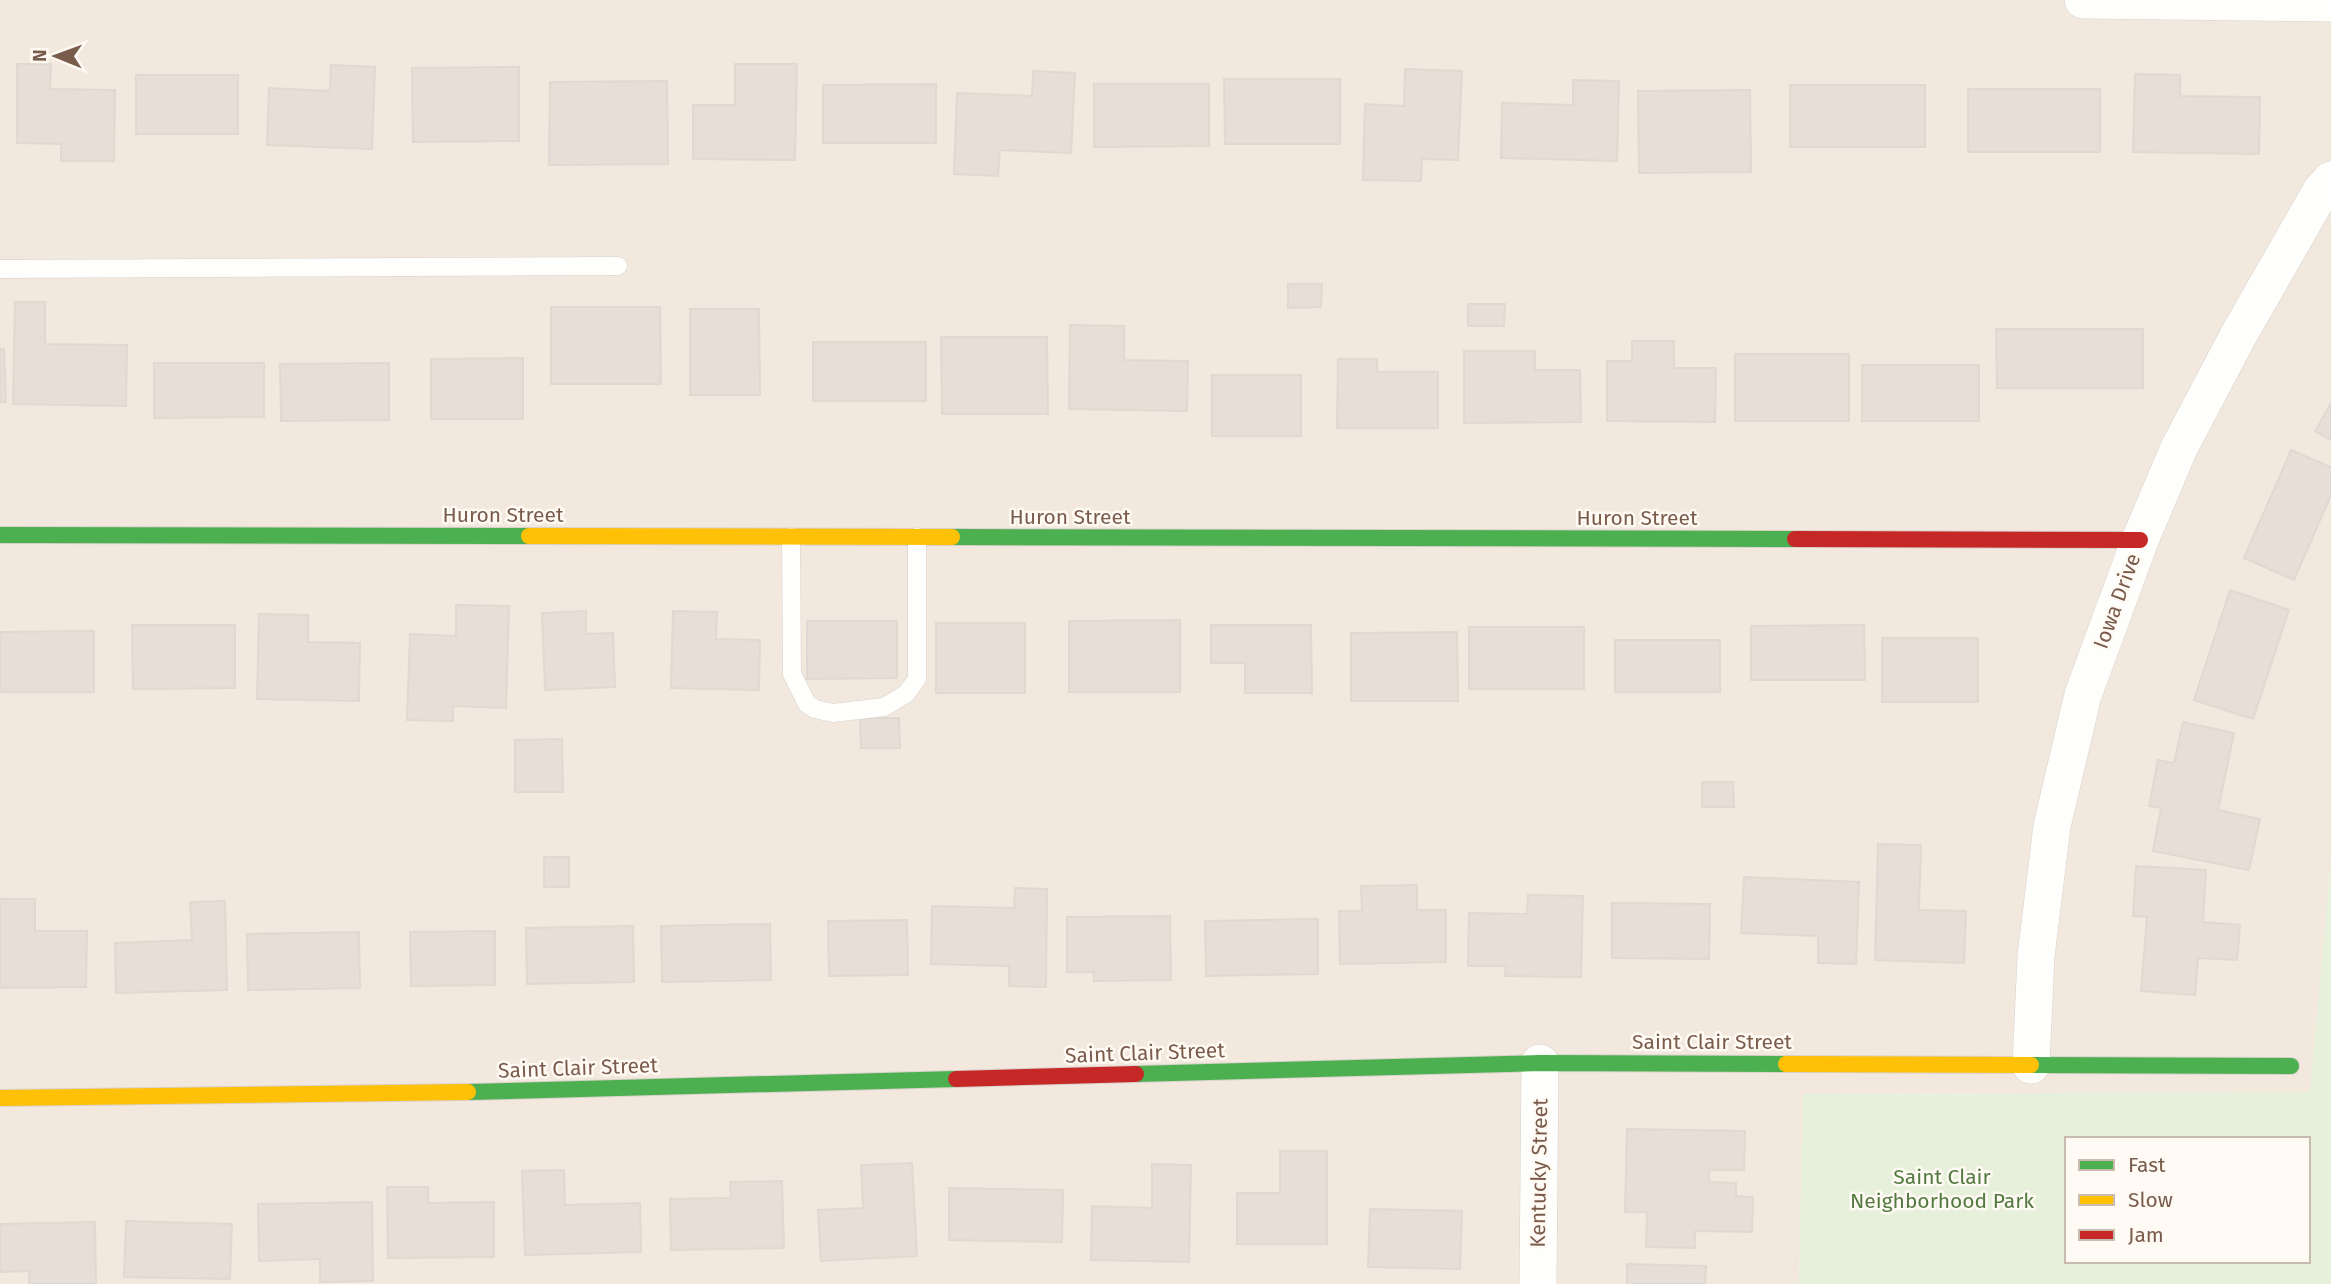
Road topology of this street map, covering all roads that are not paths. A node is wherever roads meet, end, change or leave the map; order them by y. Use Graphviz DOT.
graph roads {
  1 [pos="2083,0"];
  2 [pos="2331,3"];
  3 [pos="2331,180"];
  4 [pos="618,266"];
  5 [pos="0,269"];
  6 [pos="0,535"];
  7 [pos="791,537"];
  8 [pos="917,537"];
  9 [pos="2140,540"];
  10 [pos="1540,1063"];
  11 [pos="2031,1065"];
  12 [pos="2291,1066"];
  13 [pos="0,1098"];
  14 [pos="1538,1284"];
  1 -- 2 [label="street"];
  3 -- 9 [label="street, Iowa Drive"];
  4 -- 5 [label="lane"];
  6 -- 7 [label="street, Huron Street"];
  7 -- 8 [label="street, Huron Street"];
  7 -- 8 [label="lane"];
  8 -- 9 [label="street, Huron Street"];
  9 -- 11 [label="street, Iowa Drive"];
  10 -- 11 [label="street, Saint Clair Street"];
  10 -- 13 [label="street, Saint Clair Street"];
  10 -- 14 [label="street, Kentucky Street"];
  11 -- 12 [label="street, Saint Clair Street"];
}
